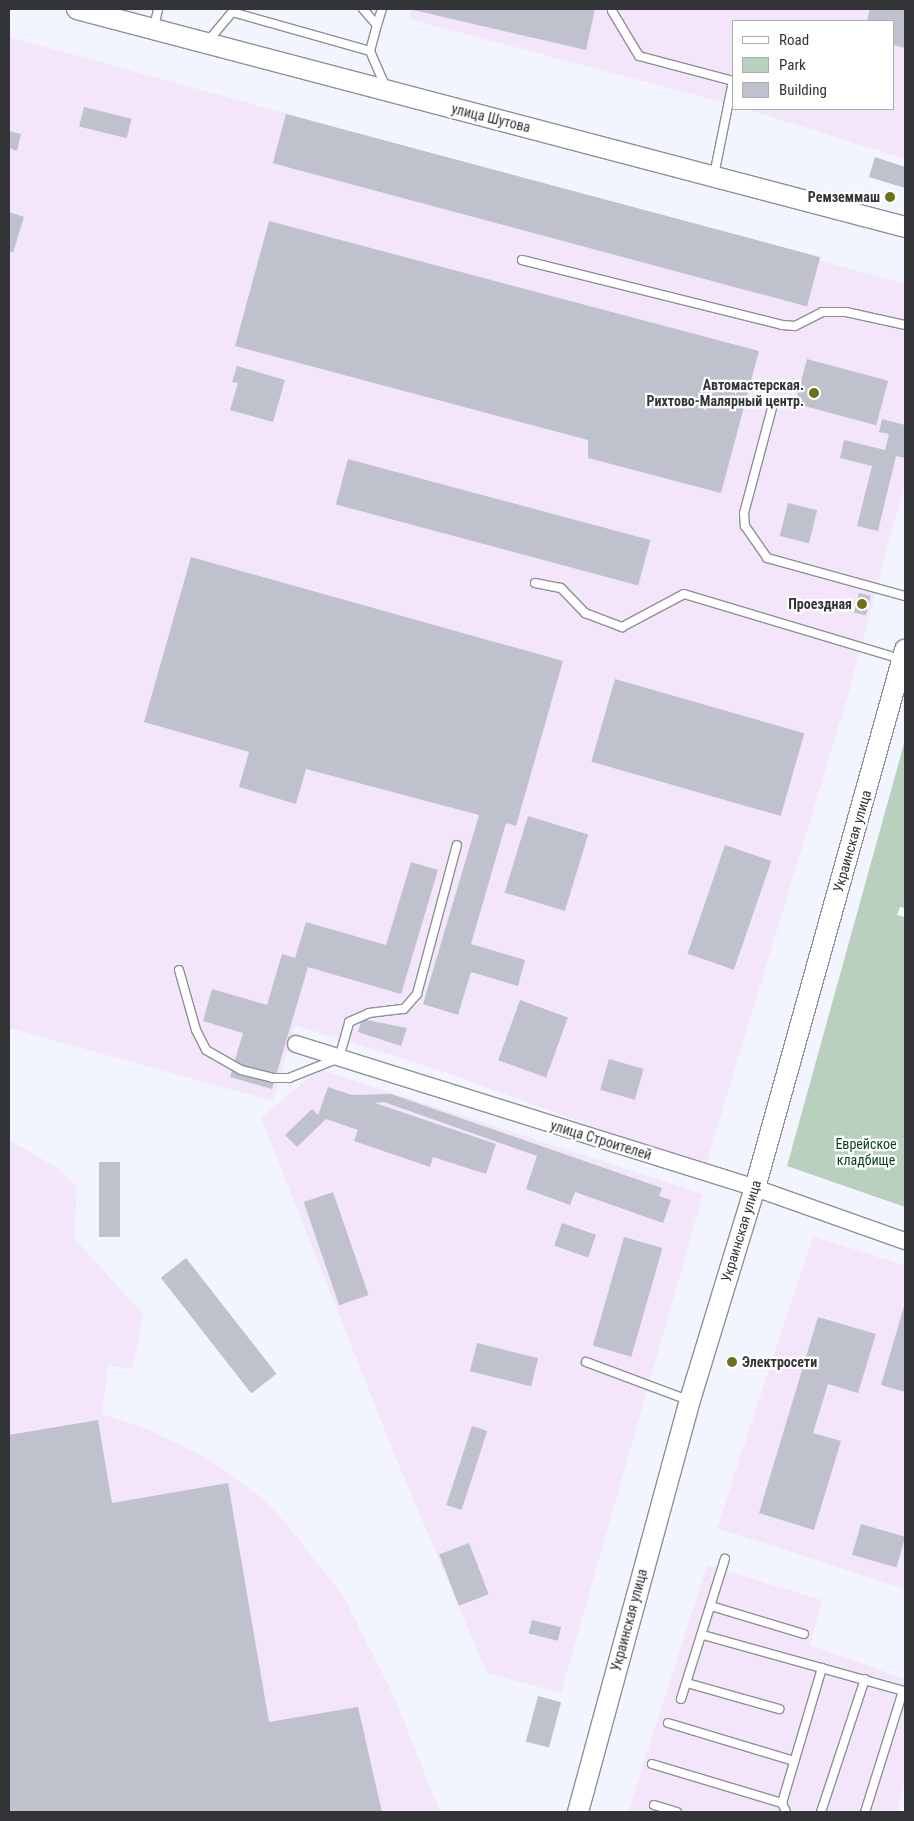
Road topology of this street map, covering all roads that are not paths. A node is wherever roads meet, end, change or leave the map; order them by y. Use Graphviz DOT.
graph roads {
  1 [pos="158,9"];
  2 [pos="363,9"];
  3 [pos="382,9"];
  4 [pos="88,10"];
  5 [pos="233,11"];
  6 [pos="612,11"];
  7 [pos="377,25"];
  8 [pos="153,29"];
  9 [pos="206,44"];
  10 [pos="370,50"];
  11 [pos="732,81"];
  12 [pos="732,86"];
  13 [pos="388,92"];
  14 [pos="714,175"];
  15 [pos="905,227"];
  16 [pos="522,260"];
  17 [pos="905,325"];
  18 [pos="772,408"];
  19 [pos="535,584"];
  20 [pos="905,596"];
  21 [pos="904,655"];
  22 [pos="457,845"];
  23 [pos="179,970"];
  24 [pos="296,1044"];
  25 [pos="339,1058"];
  26 [pos="755,1188"];
  27 [pos="905,1241"];
  28 [pos="586,1362"];
  29 [pos="690,1400"];
  30 [pos="725,1560"];
  31 [pos="711,1606"];
  32 [pos="804,1634"];
  33 [pos="703,1635"];
  34 [pos="822,1668"];
  35 [pos="864,1679"];
  36 [pos="687,1683"];
  37 [pos="681,1699"];
  38 [pos="779,1709"];
  39 [pos="668,1723"];
  40 [pos="794,1761"];
  41 [pos="652,1764"];
  42 [pos="782,1803"];
  43 [pos="654,1805"];
  44 [pos="578,1812"];
  45 [pos="677,1812"];
  46 [pos="786,1812"];
  47 [pos="821,1812"];
  48 [pos="865,1812"];
  1 -- 8 [label="lane"];
  2 -- 7 [label="lane"];
  3 -- 7 [label="lane"];
  4 -- 8 [label="street, улица Шутова"];
  5 -- 9 [label="lane"];
  5 -- 10 [label="lane"];
  6 -- 11 [label="lane"];
  7 -- 10 [label="lane"];
  8 -- 9 [label="street, улица Шутова"];
  9 -- 13 [label="street, улица Шутова"];
  10 -- 13 [label="lane"];
  12 -- 14 [label="lane"];
  13 -- 14 [label="street, улица Шутова"];
  14 -- 15 [label="street, улица Шутова"];
  16 -- 17 [label="lane"];
  18 -- 20 [label="lane"];
  19 -- 21 [label="lane"];
  21 -- 26 [label="street, Украинская улица"];
  22 -- 25 [label="lane"];
  23 -- 25 [label="lane"];
  24 -- 25 [label="street, улица Строителей"];
  25 -- 26 [label="street, улица Строителей"];
  26 -- 27 [label="street, улица Строителей"];
  26 -- 29 [label="street, Украинская улица"];
  28 -- 29 [label="lane"];
  29 -- 44 [label="street, Украинская улица"];
  30 -- 31 [label="lane"];
  31 -- 32 [label="lane"];
  31 -- 33 [label="lane"];
  33 -- 34 [label="lane"];
  33 -- 36 [label="lane"];
  34 -- 35 [label="lane"];
  34 -- 40 [label="lane"];
  35 -- 47 [label="lane"];
  35 -- 48 [label="lane"];
  36 -- 37 [label="lane"];
  36 -- 38 [label="lane"];
  39 -- 40 [label="lane"];
  40 -- 42 [label="lane"];
  41 -- 42 [label="lane"];
  42 -- 46 [label="lane"];
  43 -- 45 [label="lane"];
}
